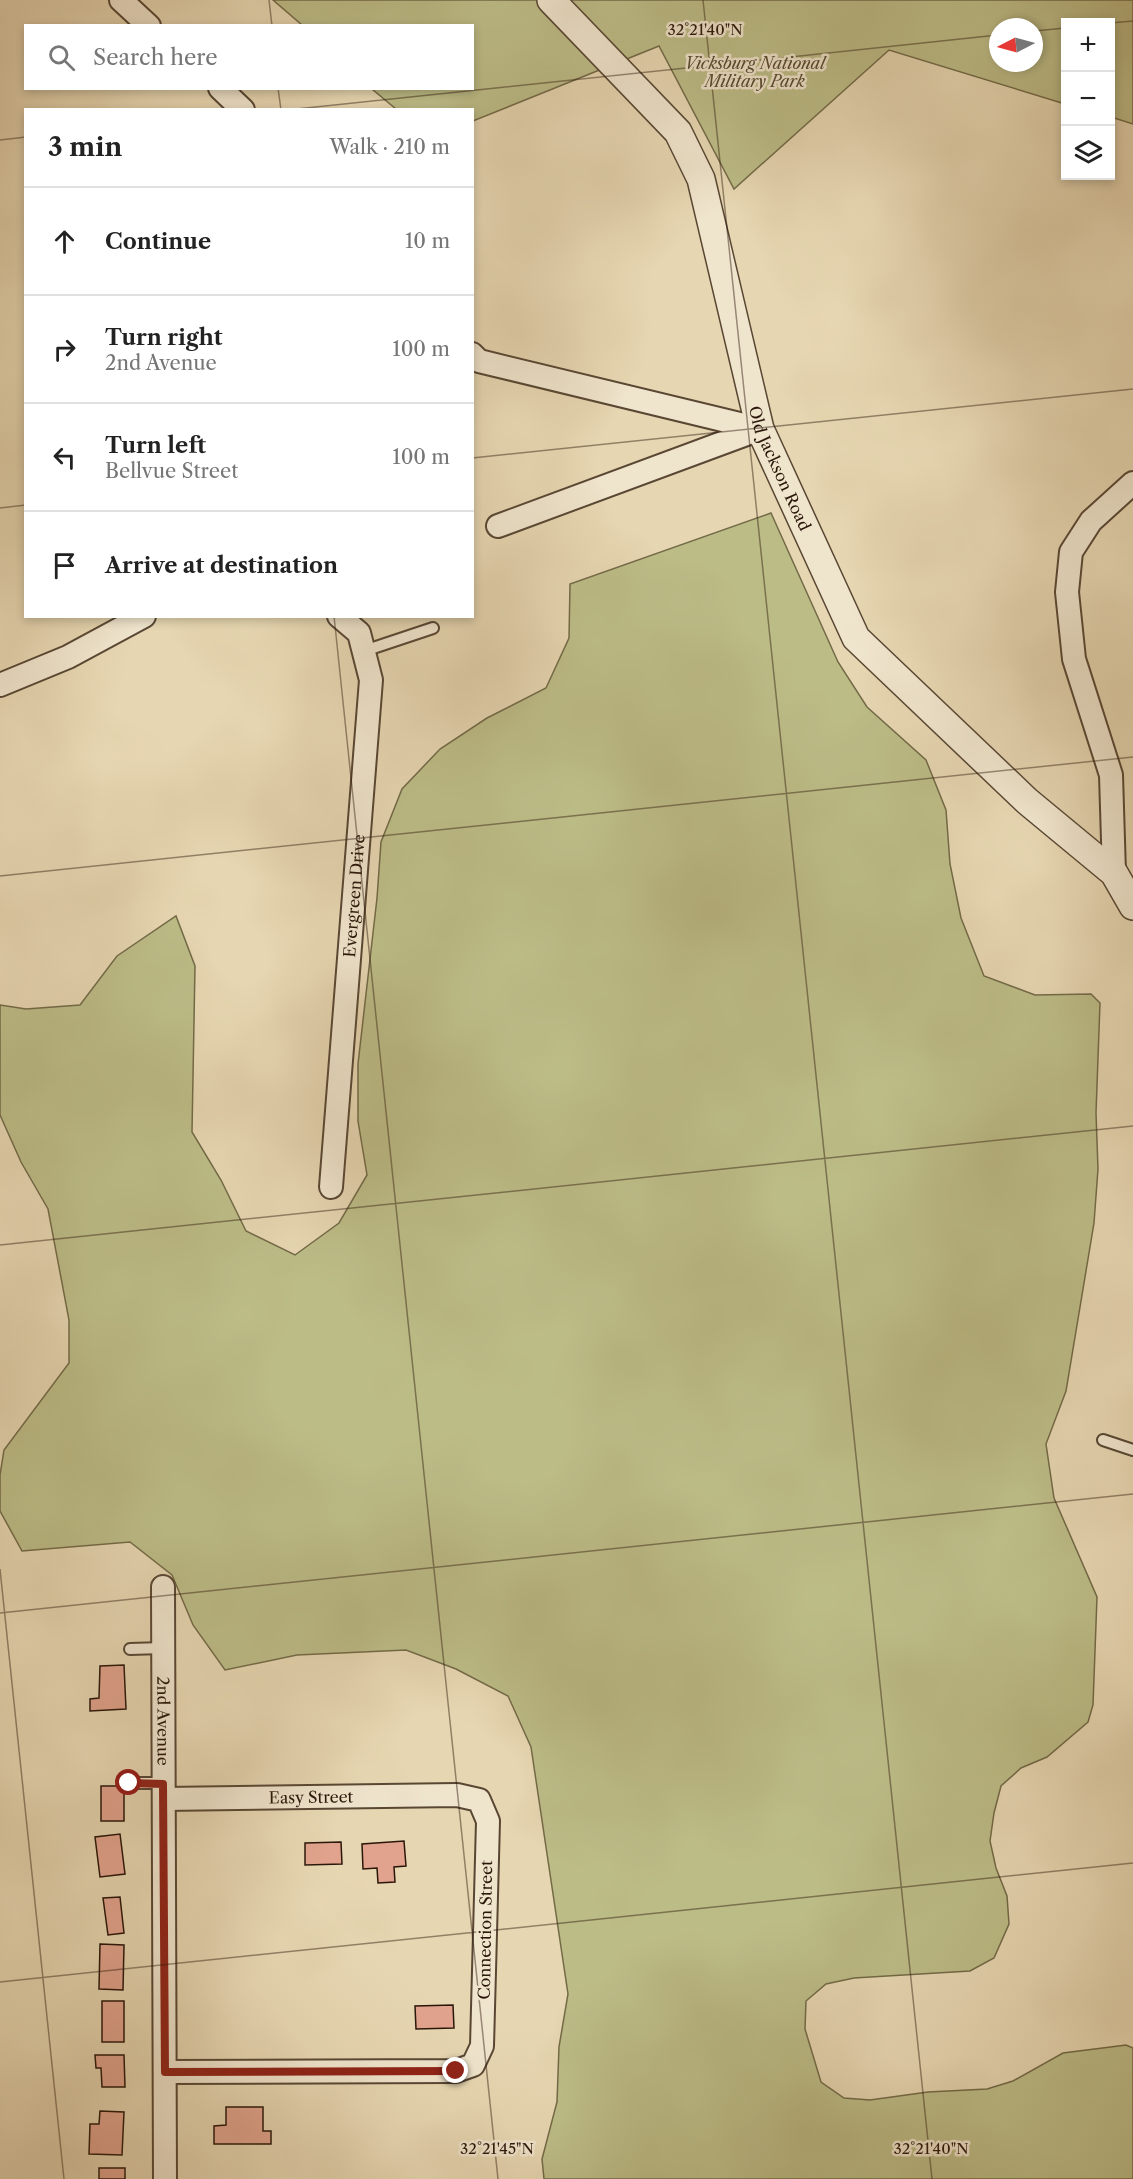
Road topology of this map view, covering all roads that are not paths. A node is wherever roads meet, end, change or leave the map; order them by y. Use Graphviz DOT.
graph roads {
  1 [pos="121,0"];
  2 [pos="551,0"];
  3 [pos="147,24"];
  4 [pos="222,90"];
  5 [pos="241,108"];
  6 [pos="474,356"];
  7 [pos="760,429"];
  8 [pos="1133,483"];
  9 [pos="498,526"];
  10 [pos="341,618"];
  11 [pos="133,619"];
  12 [pos="433,628"];
  13 [pos="364,651"];
  14 [pos="0,685"];
  15 [pos="1114,873"];
  16 [pos="1133,906"];
  17 [pos="331,1187"];
  18 [pos="1103,1440"];
  19 [pos="1133,1450"];
  20 [pos="164,1587"];
  21 [pos="163,1648"];
  22 [pos="130,1649"];
  23 [pos="129,1783"];
  24 [pos="164,1791"];
  25 [pos="457,1795"];
  26 [pos="165,2072"];
  27 [pos="165,2179"];
  1 -- 3 [label="street"];
  2 -- 7 [label="street, Old Jackson Road"];
  4 -- 5 [label="street"];
  6 -- 7 [label="street"];
  7 -- 9 [label="street"];
  7 -- 15 [label="street, Old Jackson Road"];
  8 -- 15 [label="street"];
  10 -- 13 [label="street, Evergreen Drive"];
  11 -- 14 [label="street"];
  12 -- 13 [label="lane"];
  13 -- 17 [label="street, Evergreen Drive"];
  15 -- 16 [label="street"];
  18 -- 19 [label="lane"];
  20 -- 21 [label="street, 2nd Avenue"];
  21 -- 22 [label="lane"];
  21 -- 24 [label="street, 2nd Avenue"];
  23 -- 24 [label="lane"];
  24 -- 25 [label="street, Easy Street"];
  24 -- 26 [label="street, 2nd Avenue"];
  25 -- 26 [label="street, Connection Street"];
  26 -- 27 [label="street, 2nd Avenue"];
}
